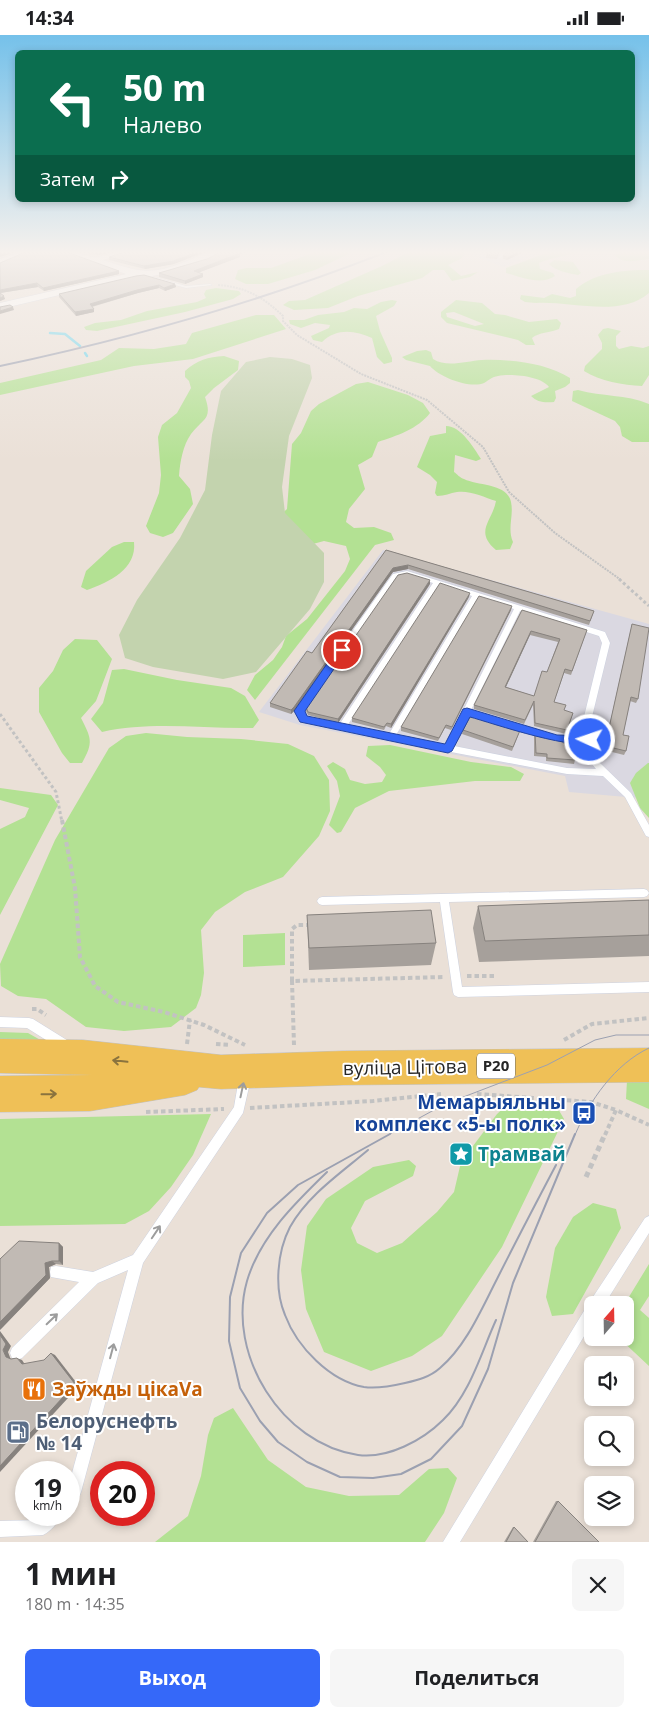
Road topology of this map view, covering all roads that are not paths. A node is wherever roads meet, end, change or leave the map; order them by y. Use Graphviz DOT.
graph roads {
  1 [pos="437,583"];
  2 [pos="476,595"];
  3 [pos="518,608"];
  4 [pos="467,712"];
  5 [pos="341,728"];
  6 [pos="391,737"];
  7 [pos="590,740"];
  8 [pos="448,749"];
  9 [pos="606,773"];
  10 [pos="649,833"];
  11 [pos="644,893"];
  12 [pos="444,898"];
  13 [pos="322,901"];
  14 [pos="649,987"];
  15 [pos="0,1022"];
  16 [pos="0,1056"];
  17 [pos="83,1057"];
  18 [pos="237,1063"];
  19 [pos="649,1065"];
  20 [pos="0,1095"];
  21 [pos="649,1222"];
  22 [pos="137,1260"];
  23 [pos="56,1272"];
  24 [pos="93,1278"];
  25 [pos="602,1296"];
  26 [pos="584,1324"];
  27 [pos="17,1353"];
  28 [pos="80,1469"];
  29 [pos="44,1526"];
  30 [pos="0,1529"];
  31 [pos="451,1542"];
  1 -- 2 [label="lane"];
  1 -- 5 [label="lane"];
  1 -- 5 [label="lane"];
  2 -- 3 [label="lane"];
  2 -- 6 [label="lane"];
  3 -- 4 [label="lane"];
  3 -- 7 [label="lane"];
  4 -- 7 [label="lane"];
  4 -- 8 [label="lane"];
  5 -- 6 [label="lane"];
  6 -- 8 [label="lane"];
  7 -- 9 [label="lane"];
  8 -- 9 [label="lane"];
  9 -- 10 [label="lane"];
  11 -- 12 [label="lane"];
  12 -- 13 [label="lane"];
  12 -- 14 [label="lane"];
  15 -- 17 [label="lane"];
  16 -- 17 [label="main road, вуліца Цітова / Р20"];
  18 -- 17 [label="main road, вуліца Цітова / Р20, one-way"];
  18 -- 19 [label="main road, вуліца Цітова / Р20"];
  20 -- 18 [label="main road, вуліца Цітова / Р20, one-way"];
  22 -- 18 [label="lane, one-way"];
  21 -- 25 [label="lane"];
  22 -- 24 [label="lane"];
  28 -- 22 [label="lane, one-way"];
  23 -- 24 [label="lane"];
  27 -- 24 [label="lane, one-way"];
  26 -- 31 [label="lane"];
  29 -- 30 [label="lane"];
}
